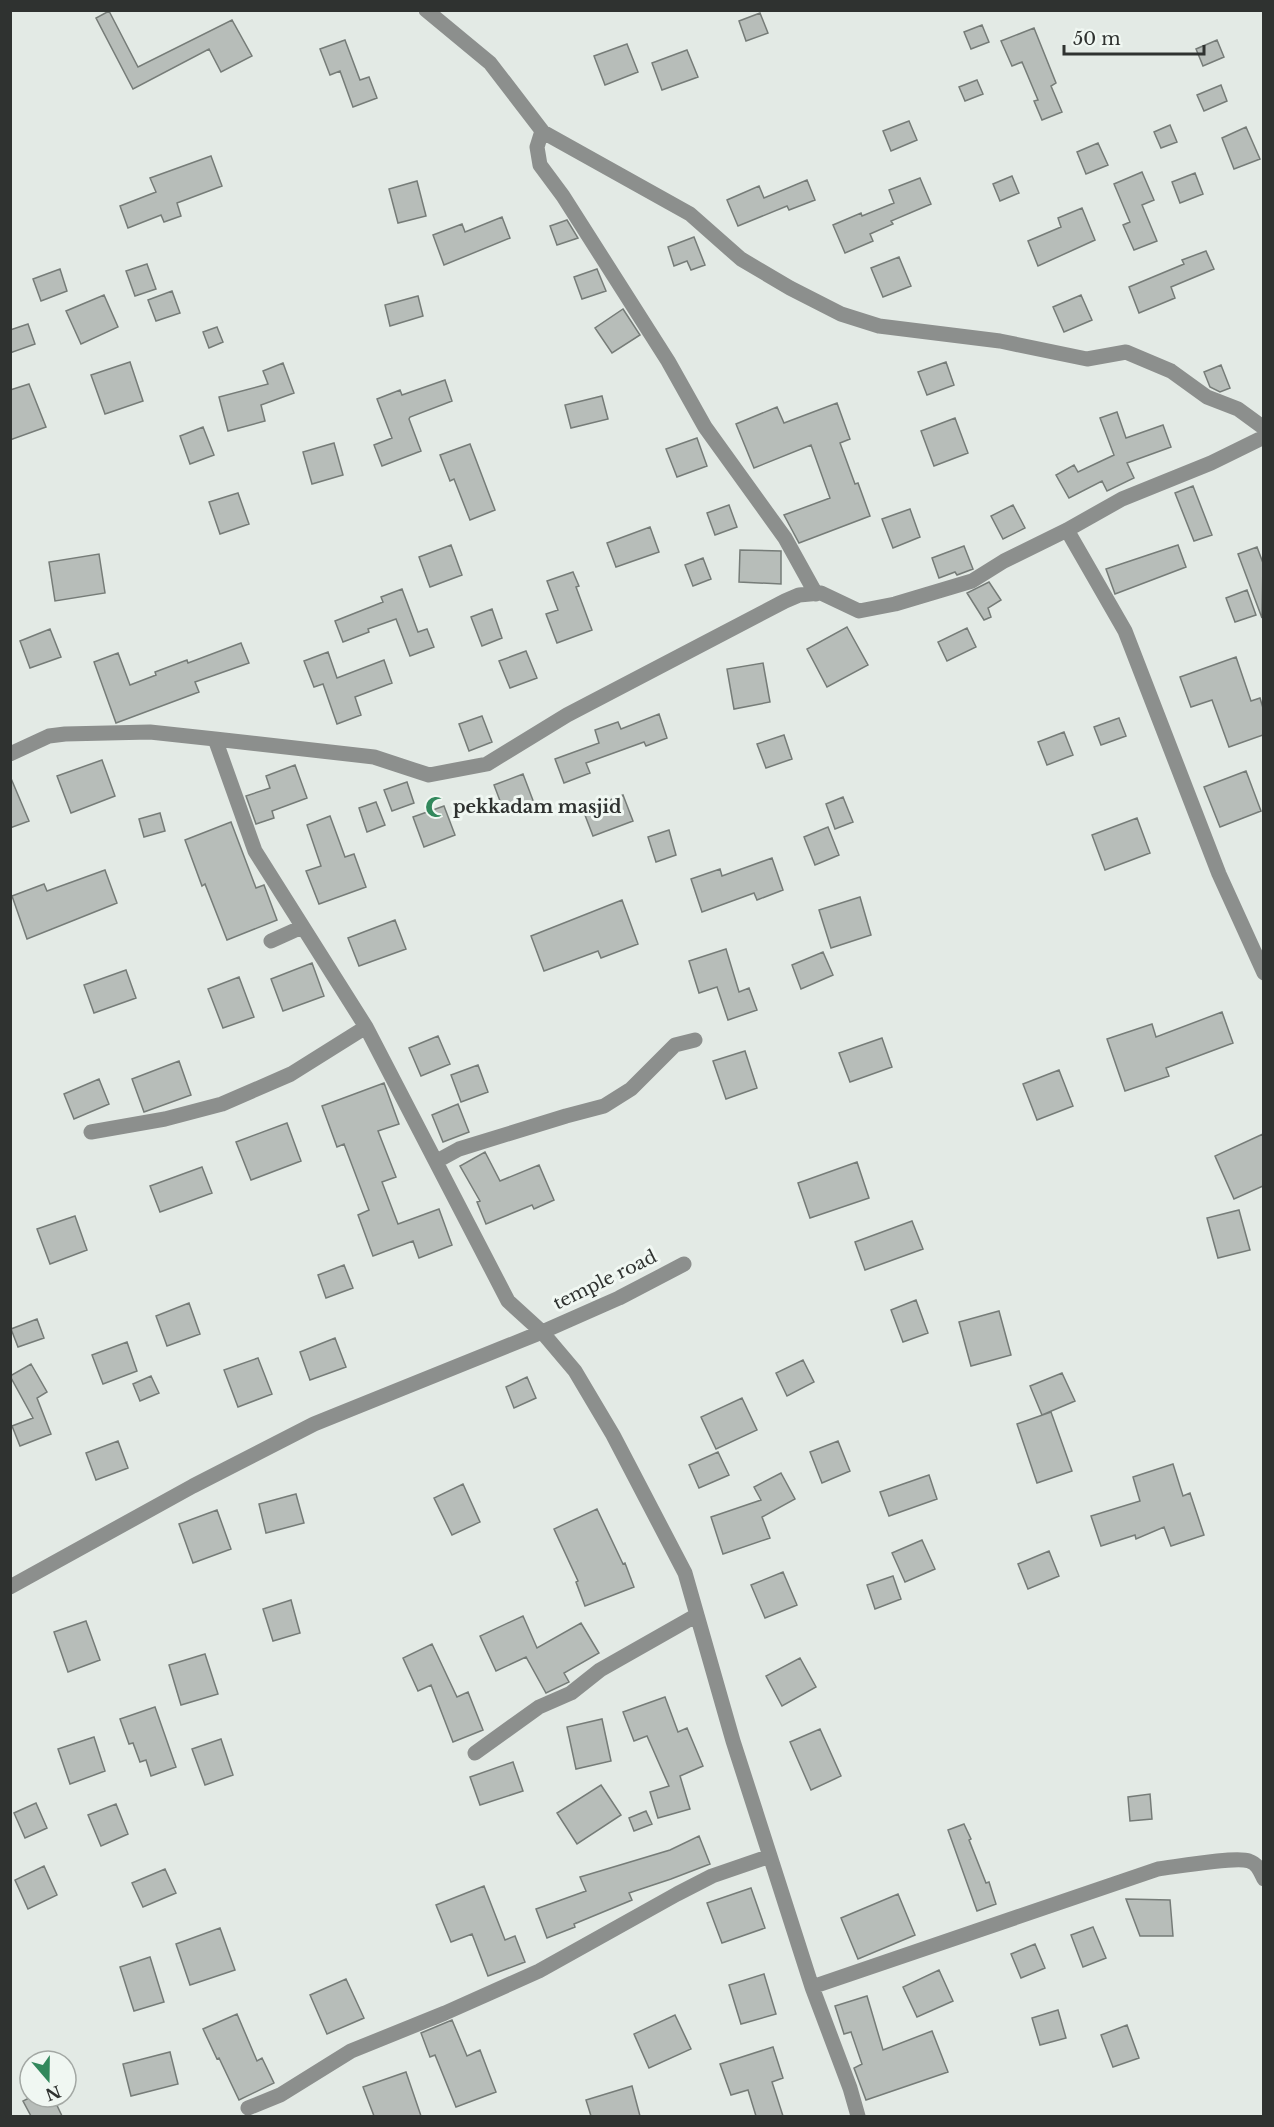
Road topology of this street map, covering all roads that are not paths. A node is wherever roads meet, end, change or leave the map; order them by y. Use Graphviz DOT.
graph roads {
  1 [pos="426,10"];
  2 [pos="542,131"];
  3 [pos="1263,428"];
  4 [pos="1263,437"];
  5 [pos="1068,530"];
  6 [pos="816,594"];
  7 [pos="215,739"];
  8 [pos="10,754"];
  9 [pos="302,927"];
  10 [pos="271,940"];
  11 [pos="1263,973"];
  12 [pos="366,1027"];
  13 [pos="695,1040"];
  14 [pos="91,1132"];
  15 [pos="437,1161"];
  16 [pos="684,1264"];
  17 [pos="543,1332"];
  18 [pos="10,1587"];
  19 [pos="697,1615"];
  20 [pos="475,1752"];
  21 [pos="770,1856"];
  22 [pos="1263,1879"];
  23 [pos="812,1986"];
  24 [pos="248,2108"];
  25 [pos="858,2116"];
  1 -- 2 [label="street"];
  2 -- 3 [label="street"];
  2 -- 6 [label="street"];
  4 -- 5 [label="street"];
  5 -- 6 [label="street"];
  5 -- 11 [label="street"];
  6 -- 7 [label="street"];
  7 -- 8 [label="street"];
  7 -- 9 [label="street"];
  9 -- 10 [label="street"];
  9 -- 12 [label="street"];
  12 -- 14 [label="street"];
  12 -- 15 [label="street"];
  13 -- 15 [label="street"];
  15 -- 17 [label="street"];
  16 -- 17 [label="street, temple road"];
  17 -- 18 [label="street, temple road"];
  17 -- 19 [label="street"];
  19 -- 20 [label="street"];
  19 -- 21 [label="street"];
  21 -- 23 [label="street"];
  21 -- 24 [label="street"];
  22 -- 23 [label="street"];
  23 -- 25 [label="street"];
}
